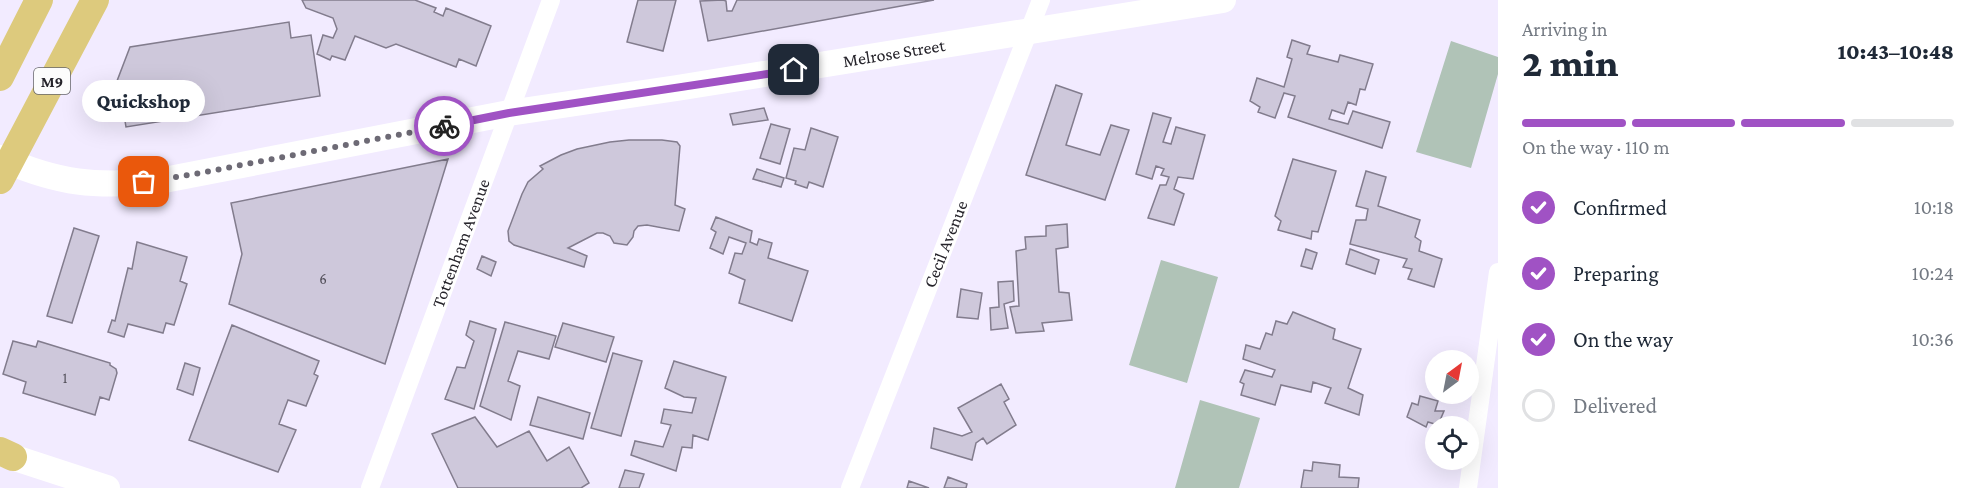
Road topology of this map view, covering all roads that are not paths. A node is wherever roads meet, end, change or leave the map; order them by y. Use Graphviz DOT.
graph roads {
  1 [pos="39,0"];
  2 [pos="95,0"];
  3 [pos="551,0"];
  4 [pos="1041,0"];
  5 [pos="1223,0"];
  6 [pos="1028,32"];
  7 [pos="0,77"];
  8 [pos="509,113"];
  9 [pos="3,167"];
  10 [pos="1498,272"];
  11 [pos="4,454"];
  12 [pos="107,488"];
  13 [pos="370,488"];
  14 [pos="850,488"];
  15 [pos="1468,488"];
  1 -- 7 [label="main road, M9"];
  2 -- 9 [label="main road, M9"];
  3 -- 8 [label="street, Tottenham Avenue"];
  4 -- 6 [label="street, Cecil Avenue"];
  5 -- 6 [label="street, Melrose Street"];
  6 -- 8 [label="street, Melrose Street"];
  6 -- 14 [label="street, Cecil Avenue"];
  8 -- 9 [label="street, Melrose Street"];
  8 -- 13 [label="street, Tottenham Avenue"];
  10 -- 15 [label="street"];
  11 -- 12 [label="street"];
}
